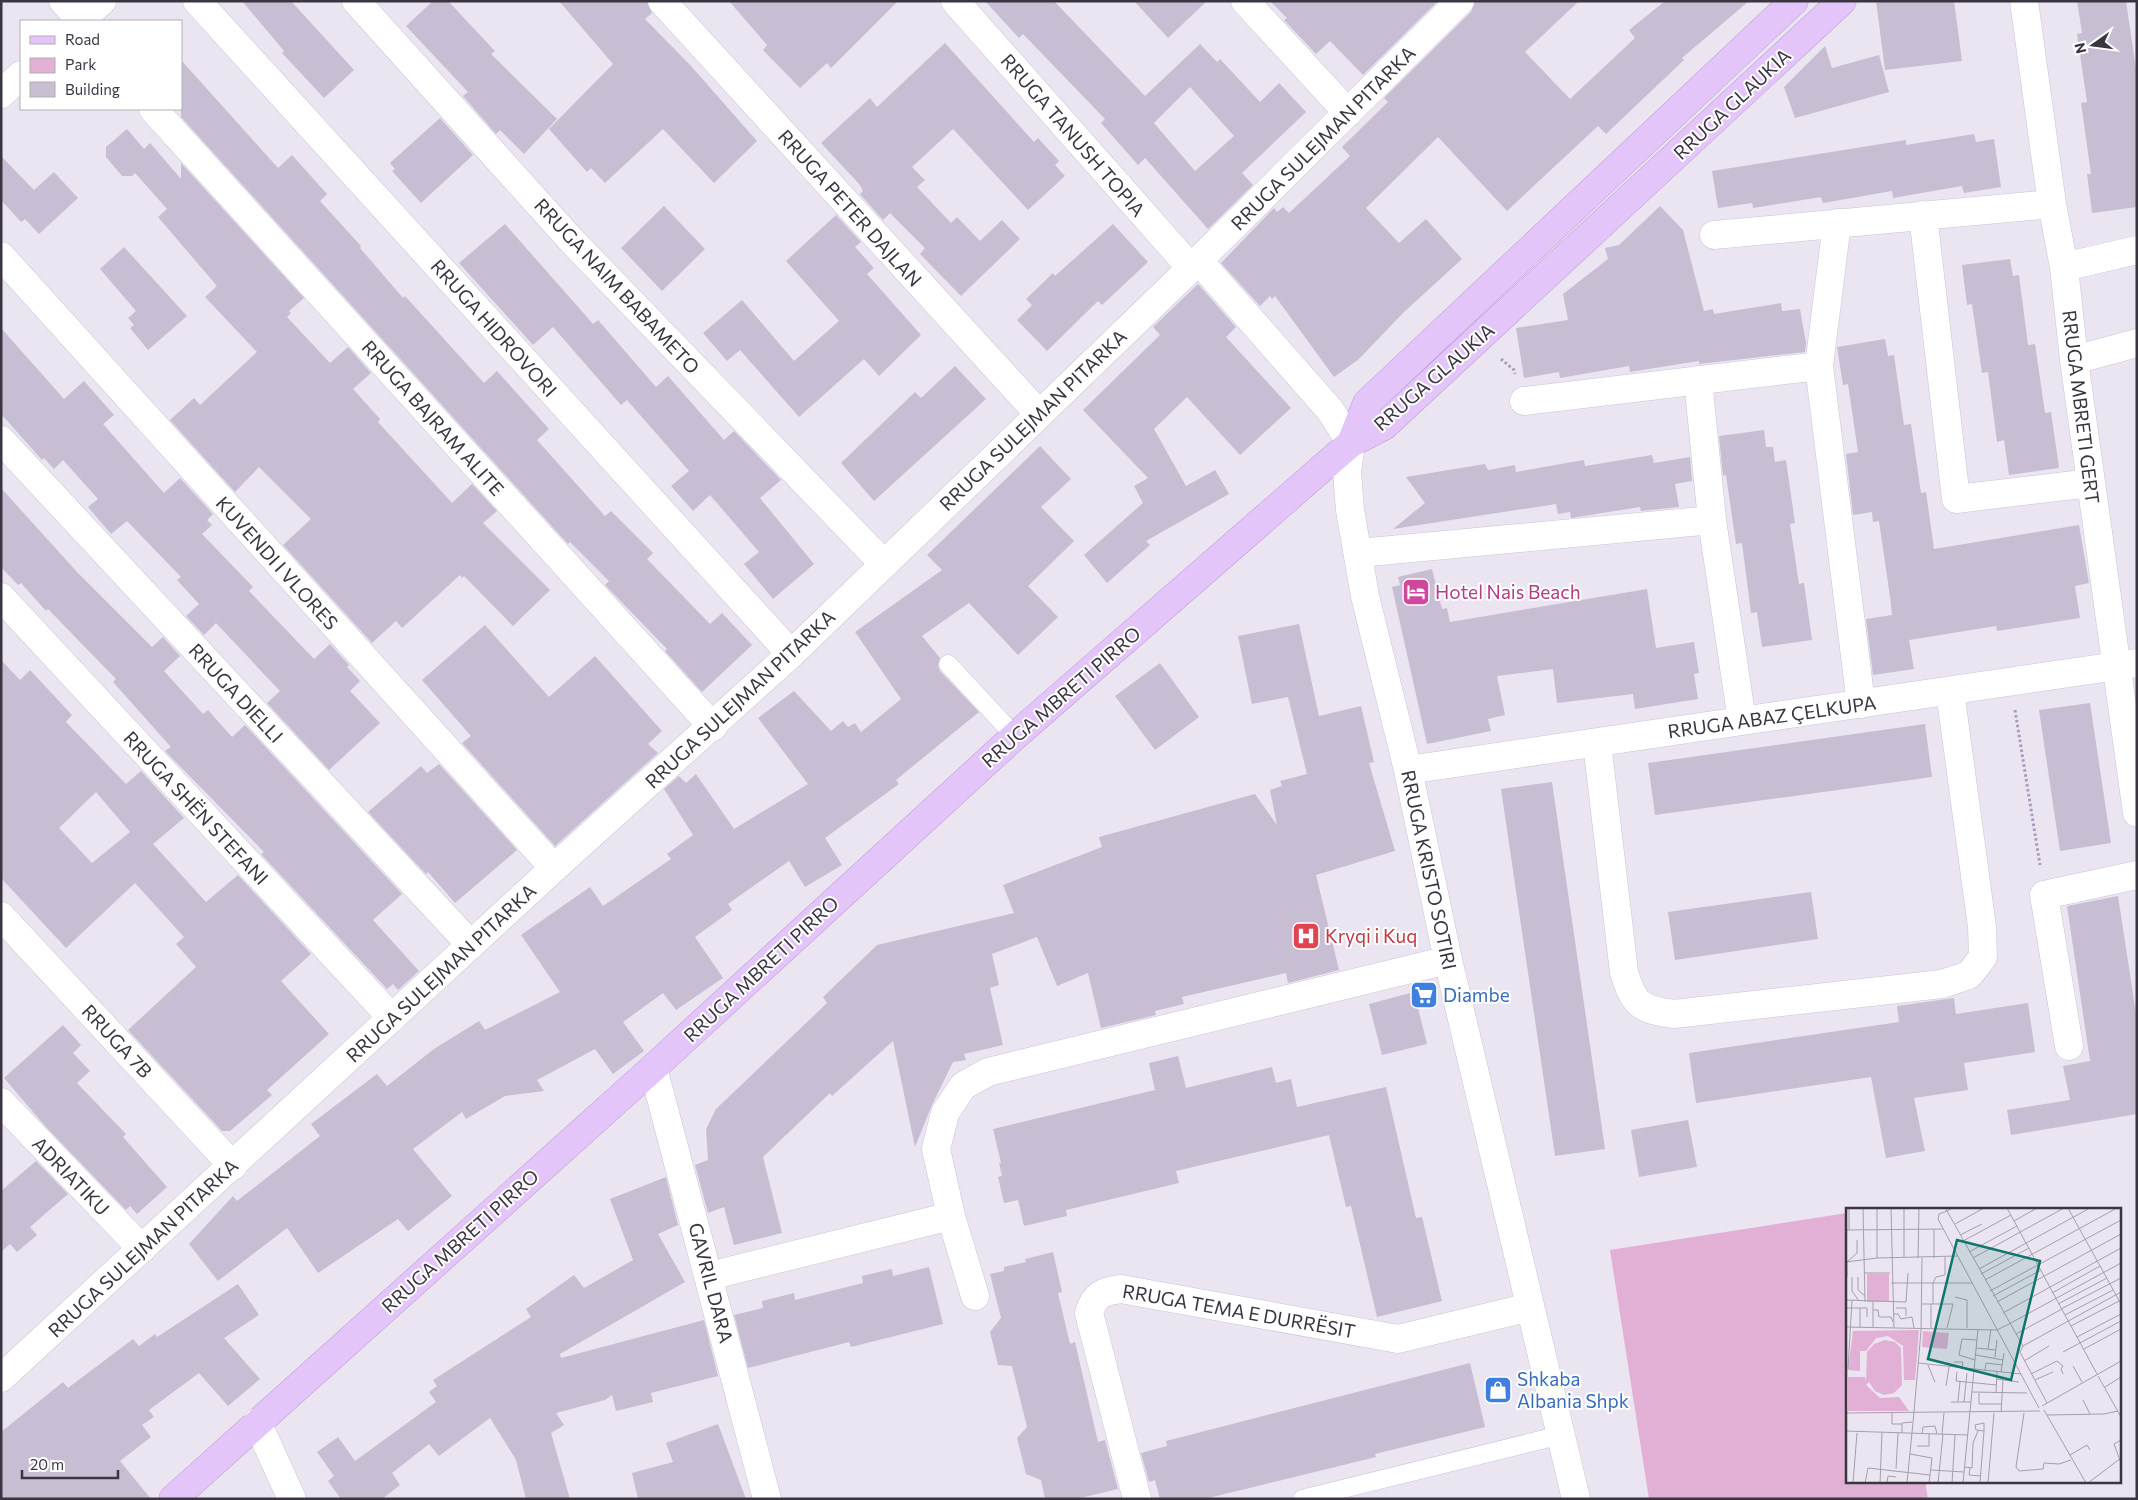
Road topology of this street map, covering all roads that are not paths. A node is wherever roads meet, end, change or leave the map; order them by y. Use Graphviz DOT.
graph roads {
  1 [pos="62,1"];
  2 [pos="102,1"];
  3 [pos="197,1"];
  4 [pos="356,1"];
  5 [pos="662,1"];
  6 [pos="955,1"];
  7 [pos="1245,1"];
  8 [pos="1460,1"];
  9 [pos="1794,1"];
  10 [pos="1842,1"];
  11 [pos="2024,1"];
  12 [pos="80,20"];
  13 [pos="82,20"];
  14 [pos="20,76"];
  15 [pos="1,94"];
  16 [pos="154,110"];
  17 [pos="1348,114"];
  18 [pos="2052,204"];
  19 [pos="1923,215"];
  20 [pos="1837,223"];
  21 [pos="1714,235"];
  22 [pos="2137,250"];
  23 [pos="1,256"];
  24 [pos="1195,264"];
  25 [pos="2064,267"];
  26 [pos="2137,343"];
  27 [pos="2074,360"];
  28 [pos="1819,366"];
  29 [pos="1698,380"];
  30 [pos="1524,401"];
  31 [pos="1039,414"];
  32 [pos="1,440"];
  33 [pos="1351,443"];
  34 [pos="2091,483"];
  35 [pos="1712,520"];
  36 [pos="1359,553"];
  37 [pos="884,564"];
  38 [pos="1,597"];
  39 [pos="791,654"];
  40 [pos="948,664"];
  41 [pos="2127,665"];
  42 [pos="1950,691"];
  43 [pos="1861,704"];
  44 [pos="1742,721"];
  45 [pos="713,726"];
  46 [pos="1015,736"];
  47 [pos="1596,743"];
  48 [pos="1408,770"];
  49 [pos="2137,813"];
  50 [pos="554,868"];
  51 [pos="2137,874"];
  52 [pos="1,916"];
  53 [pos="472,945"];
  54 [pos="1448,960"];
  55 [pos="392,1018"];
  56 [pos="2069,1046"];
  57 [pos="653,1068"];
  58 [pos="1,1102"];
  59 [pos="232,1166"];
  60 [pos="951,1216"];
  61 [pos="142,1249"];
  62 [pos="709,1276"];
  63 [pos="976,1296"];
  64 [pos="1530,1307"];
  65 [pos="1,1378"];
  66 [pos="257,1422"];
  67 [pos="1561,1435"];
  68 [pos="173,1499"];
  69 [pos="292,1499"];
  70 [pos="767,1499"];
  71 [pos="1138,1499"];
  72 [pos="1302,1499"];
  73 [pos="1576,1499"];
  1 -- 12 [label="street"];
  2 -- 13 [label="street"];
  3 -- 39 [label="street, RRUGA HIDROVORI"];
  4 -- 37 [label="street, RRUGA NAIM BABAMETO"];
  5 -- 31 [label="street, RRUGA PETER DAJLAN"];
  6 -- 24 [label="street, RRUGA TANUSH TOPIA"];
  7 -- 17 [label="street"];
  8 -- 17 [label="street, RRUGA SULEJMAN PITARKA"];
  9 -- 33 [label="main road, RRUGA GLAUKIA"];
  10 -- 33 [label="main road, RRUGA GLAUKIA"];
  11 -- 18 [label="street, RRUGA MBRETI GERT"];
  14 -- 15 [label="street"];
  16 -- 45 [label="street, RRUGA BAJRAM ALITE"];
  17 -- 24 [label="street, RRUGA SULEJMAN PITARKA"];
  18 -- 19 [label="street"];
  18 -- 25 [label="street, RRUGA MBRETI GERT"];
  19 -- 20 [label="street"];
  19 -- 34 [label="street"];
  20 -- 21 [label="street"];
  20 -- 28 [label="street"];
  22 -- 25 [label="street"];
  23 -- 50 [label="street, KUVENDI I VLORES"];
  24 -- 31 [label="street, RRUGA SULEJMAN PITARKA"];
  24 -- 33 [label="street, RRUGA TANUSH TOPIA"];
  25 -- 27 [label="street, RRUGA MBRETI GERT"];
  26 -- 27 [label="street"];
  27 -- 34 [label="street, RRUGA MBRETI GERT"];
  28 -- 29 [label="street"];
  28 -- 43 [label="street"];
  29 -- 30 [label="street"];
  29 -- 35 [label="street"];
  31 -- 37 [label="street, RRUGA SULEJMAN PITARKA"];
  32 -- 53 [label="street, RRUGA DIELLI"];
  33 -- 36 [label="street, RRUGA KRISTO SOTIRI"];
  33 -- 46 [label="main road, RRUGA MBRETI PIRRO"];
  34 -- 41 [label="street, RRUGA MBRETI GERT"];
  35 -- 36 [label="street"];
  35 -- 44 [label="street"];
  36 -- 48 [label="street, RRUGA KRISTO SOTIRI"];
  37 -- 39 [label="street, RRUGA SULEJMAN PITARKA"];
  38 -- 55 [label="street, RRUGA SHËN STEFANI"];
  39 -- 45 [label="street, RRUGA SULEJMAN PITARKA"];
  40 -- 46 [label="lane"];
  41 -- 42 [label="street, RRUGA ABAZ ÇELKUPA"];
  41 -- 49 [label="street, RRUGA MBRETI GERT"];
  42 -- 43 [label="street, RRUGA ABAZ ÇELKUPA"];
  42 -- 47 [label="street"];
  43 -- 44 [label="street, RRUGA ABAZ ÇELKUPA"];
  44 -- 47 [label="street, RRUGA ABAZ ÇELKUPA"];
  45 -- 50 [label="street, RRUGA SULEJMAN PITARKA"];
  46 -- 57 [label="main road, RRUGA MBRETI PIRRO"];
  47 -- 48 [label="street, RRUGA ABAZ ÇELKUPA"];
  48 -- 54 [label="street, RRUGA KRISTO SOTIRI"];
  50 -- 53 [label="street, RRUGA SULEJMAN PITARKA"];
  51 -- 56 [label="street"];
  52 -- 59 [label="street, RRUGA 7B"];
  53 -- 55 [label="street, RRUGA SULEJMAN PITARKA"];
  54 -- 60 [label="street"];
  54 -- 64 [label="street, RRUGA KRISTO SOTIRI"];
  55 -- 59 [label="street, RRUGA SULEJMAN PITARKA"];
  57 -- 62 [label="street, GAVRIL DARA"];
  57 -- 66 [label="main road, RRUGA MBRETI PIRRO"];
  58 -- 61 [label="street, ADRIATIKU"];
  59 -- 61 [label="street, RRUGA SULEJMAN PITARKA"];
  60 -- 62 [label="street"];
  60 -- 63 [label="street"];
  61 -- 65 [label="street, RRUGA SULEJMAN PITARKA"];
  62 -- 70 [label="street, GAVRIL DARA"];
  64 -- 67 [label="street, RRUGA KRISTO SOTIRI"];
  64 -- 71 [label="street, RRUGA TEMA E DURRËSIT"];
  66 -- 68 [label="main road, RRUGA MBRETI PIRRO"];
  66 -- 69 [label="street"];
  67 -- 72 [label="lane"];
  67 -- 73 [label="street, RRUGA KRISTO SOTIRI"];
}
